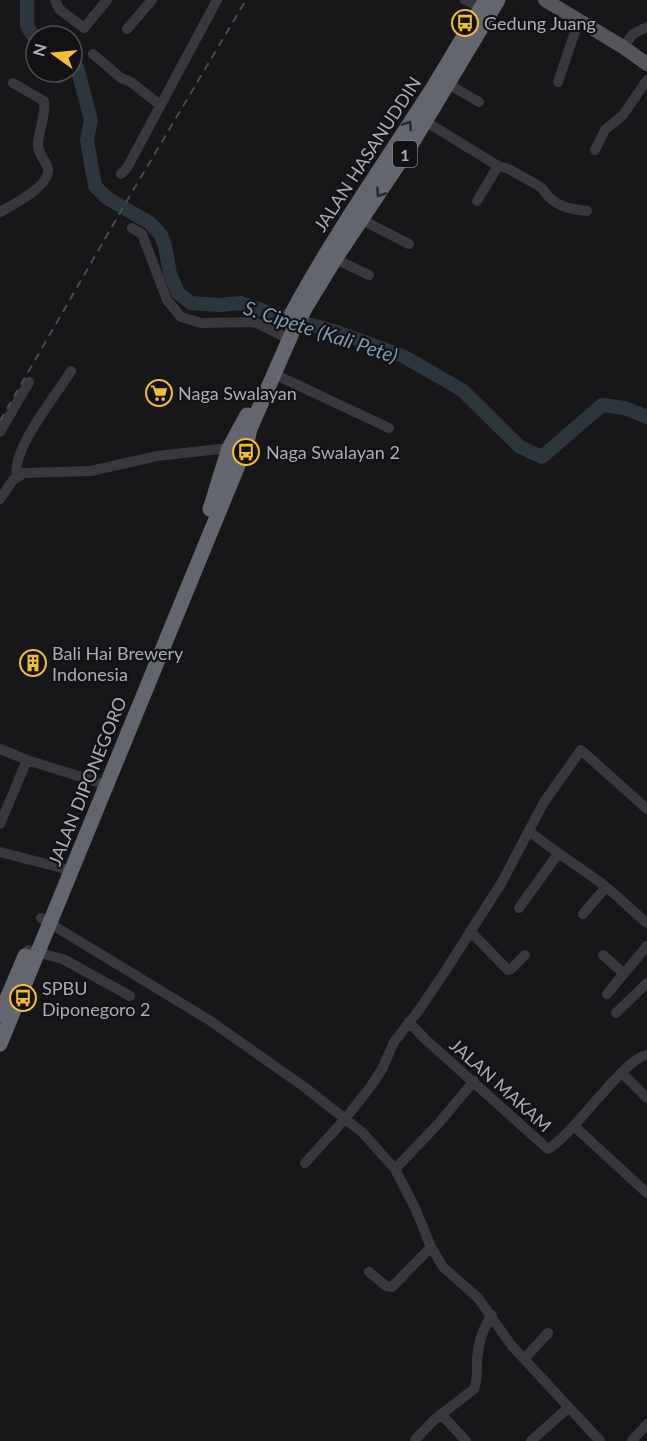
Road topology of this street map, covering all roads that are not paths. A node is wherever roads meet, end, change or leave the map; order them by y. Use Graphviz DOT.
graph roads {
  1 [pos="55,0"];
  2 [pos="107,0"];
  3 [pos="152,0"];
  4 [pos="217,0"];
  5 [pos="465,0"];
  6 [pos="498,0"];
  7 [pos="545,0"];
  8 [pos="483,4"];
  9 [pos="579,20"];
  10 [pos="647,27"];
  11 [pos="127,29"];
  12 [pos="623,47"];
  13 [pos="93,54"];
  14 [pos="647,64"];
  15 [pos="647,80"];
  16 [pos="558,82"];
  17 [pos="14,83"];
  18 [pos="448,84"];
  19 [pos="479,102"];
  20 [pos="160,105"];
  21 [pos="425,121"];
  22 [pos="596,150"];
  23 [pos="498,166"];
  24 [pos="121,174"];
  25 [pos="477,201"];
  26 [pos="587,211"];
  27 [pos="0,212"];
  28 [pos="362,220"];
  29 [pos="132,228"];
  30 [pos="408,244"];
  31 [pos="335,259"];
  32 [pos="369,275"];
  33 [pos="305,299"];
  34 [pos="285,333"];
  35 [pos="71,371"];
  36 [pos="270,373"];
  37 [pos="29,382"];
  38 [pos="389,428"];
  39 [pos="0,432"];
  40 [pos="235,451"];
  41 [pos="17,476"];
  42 [pos="0,499"];
  43 [pos="0,749"];
  44 [pos="27,760"];
  45 [pos="97,782"];
  46 [pos="647,809"];
  47 [pos="0,824"];
  48 [pos="529,831"];
  49 [pos="0,852"];
  50 [pos="558,854"];
  51 [pos="62,868"];
  52 [pos="606,887"];
  53 [pos="519,908"];
  54 [pos="583,915"];
  55 [pos="46,920"];
  56 [pos="647,923"];
  57 [pos="470,931"];
  58 [pos="647,946"];
  59 [pos="33,951"];
  60 [pos="525,955"];
  61 [pos="603,955"];
  62 [pos="624,974"];
  63 [pos="647,983"];
  64 [pos="608,994"];
  65 [pos="130,996"];
  66 [pos="616,1013"];
  67 [pos="0,1015"];
  68 [pos="409,1022"];
  69 [pos="0,1044"];
  70 [pos="647,1055"];
  71 [pos="622,1073"];
  72 [pos="474,1081"];
  73 [pos="647,1098"];
  74 [pos="345,1119"];
  75 [pos="574,1126"];
  76 [pos="305,1163"];
  77 [pos="395,1169"];
  78 [pos="647,1192"];
  79 [pos="431,1247"];
  80 [pos="369,1272"];
  81 [pos="492,1316"];
  82 [pos="548,1333"];
  83 [pos="524,1359"];
  84 [pos="569,1407"];
  85 [pos="441,1414"];
  86 [pos="647,1424"];
  87 [pos="415,1440"];
  88 [pos="466,1441"];
  89 [pos="531,1441"];
  90 [pos="600,1441"];
  91 [pos="632,1441"];
  1 -- 2 [label="street"];
  3 -- 11 [label="street"];
  4 -- 20 [label="street"];
  5 -- 8 [label="street"];
  6 -- 18 [label="highway, JALAN HASANUDDIN / 1"];
  7 -- 9 [label="main road"];
  33 -- 8 [label="highway, JALAN HASANUDDIN / 1, one-way"];
  9 -- 12 [label="main road"];
  9 -- 16 [label="street"];
  10 -- 12 [label="street"];
  12 -- 14 [label="main road"];
  13 -- 20 [label="street"];
  15 -- 22 [label="street"];
  17 -- 27 [label="street"];
  18 -- 19 [label="street"];
  18 -- 21 [label="highway, JALAN HASANUDDIN / 1"];
  20 -- 24 [label="street"];
  21 -- 23 [label="street"];
  21 -- 28 [label="highway, JALAN HASANUDDIN / 1, one-way"];
  23 -- 25 [label="street"];
  23 -- 26 [label="street"];
  28 -- 30 [label="street"];
  28 -- 31 [label="highway, JALAN HASANUDDIN / 1"];
  29 -- 34 [label="street"];
  31 -- 32 [label="street"];
  31 -- 33 [label="highway, JALAN HASANUDDIN / 1"];
  33 -- 34 [label="highway, JALAN HASANUDDIN / 1"];
  34 -- 36 [label="highway, JALAN DIPONEGORO / 1"];
  35 -- 41 [label="street"];
  36 -- 38 [label="street"];
  36 -- 40 [label="highway, JALAN DIPONEGORO / 1"];
  37 -- 39 [label="street"];
  40 -- 41 [label="street"];
  40 -- 45 [label="highway, JALAN DIPONEGORO / 1"];
  40 -- 55 [label="highway, JALAN DIPONEGORO / 1"];
  41 -- 42 [label="street"];
  43 -- 44 [label="street"];
  44 -- 45 [label="street"];
  44 -- 47 [label="street"];
  45 -- 51 [label="highway, JALAN DIPONEGORO / 1"];
  46 -- 48 [label="street"];
  48 -- 50 [label="street"];
  48 -- 57 [label="street"];
  49 -- 51 [label="street"];
  50 -- 52 [label="street"];
  50 -- 53 [label="street"];
  51 -- 55 [label="highway, JALAN DIPONEGORO / 1"];
  52 -- 54 [label="street"];
  52 -- 56 [label="street"];
  55 -- 59 [label="highway, JALAN DIPONEGORO / 1"];
  55 -- 74 [label="street"];
  57 -- 60 [label="street"];
  57 -- 68 [label="street"];
  58 -- 62 [label="street"];
  59 -- 65 [label="street"];
  59 -- 67 [label="highway, JALAN DIPONEGORO / 1"];
  59 -- 69 [label="highway, JALAN DIPONEGORO / 1"];
  61 -- 62 [label="street"];
  62 -- 64 [label="street"];
  63 -- 66 [label="street"];
  68 -- 72 [label="street, JALAN MAKAM"];
  68 -- 74 [label="street"];
  70 -- 71 [label="street, JALAN MAKAM"];
  71 -- 73 [label="street"];
  71 -- 75 [label="street, JALAN MAKAM"];
  72 -- 75 [label="street, JALAN MAKAM"];
  72 -- 77 [label="street"];
  74 -- 76 [label="street"];
  74 -- 77 [label="street"];
  75 -- 78 [label="street, JALAN MAKAM"];
  77 -- 79 [label="street"];
  79 -- 80 [label="street"];
  79 -- 81 [label="street"];
  81 -- 83 [label="street"];
  81 -- 85 [label="street"];
  82 -- 83 [label="street"];
  83 -- 84 [label="street"];
  84 -- 89 [label="street"];
  84 -- 90 [label="street"];
  85 -- 87 [label="street"];
  85 -- 88 [label="street"];
  86 -- 91 [label="street"];
}
